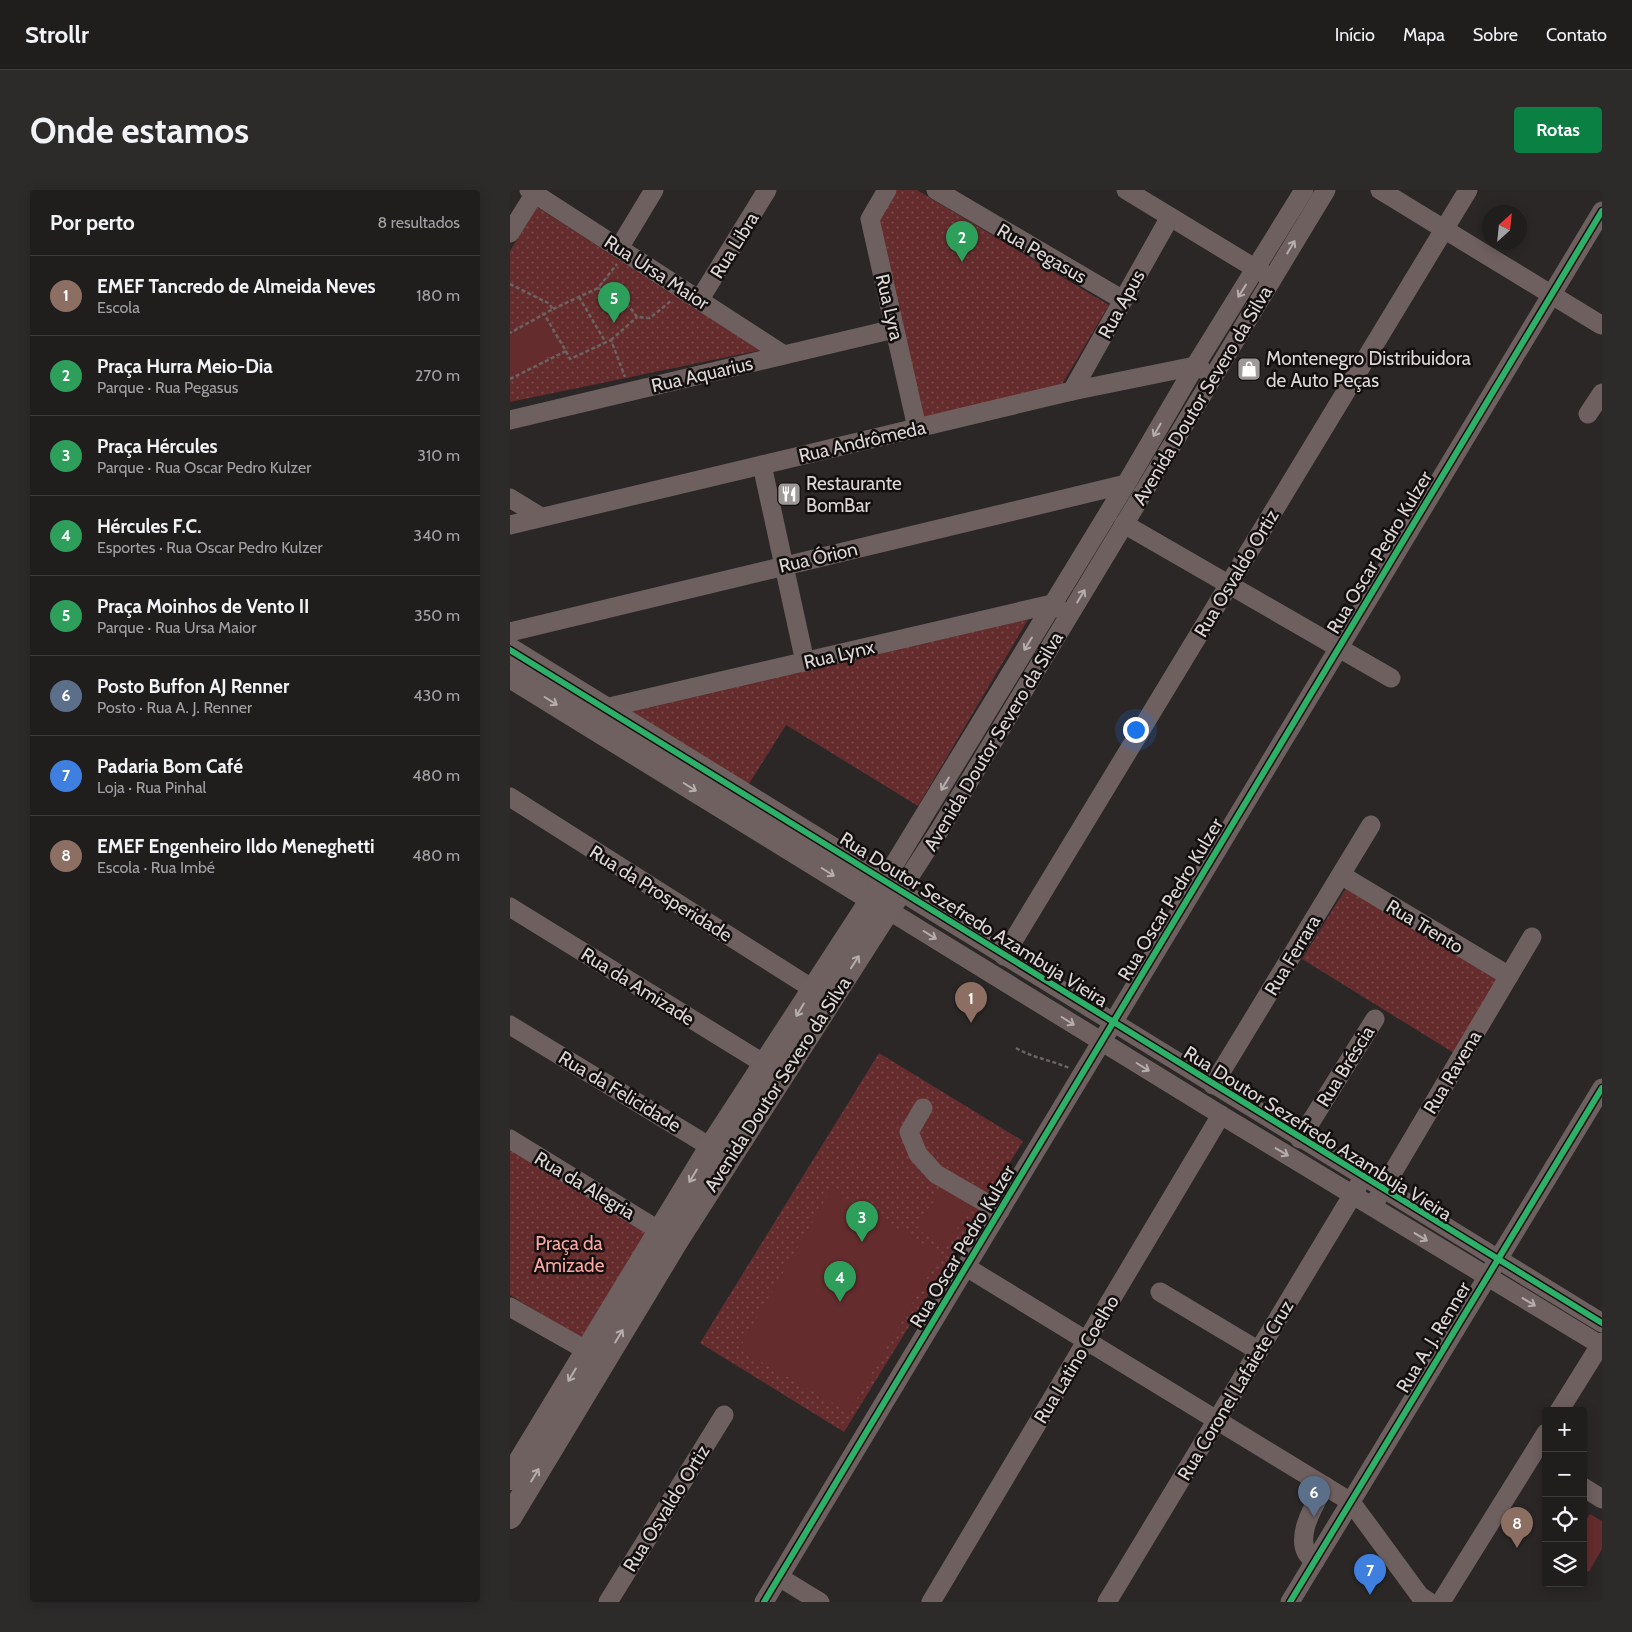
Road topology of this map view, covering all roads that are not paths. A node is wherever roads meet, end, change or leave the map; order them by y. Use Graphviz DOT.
graph roads {
  1 [pos="654,190"];
  2 [pos="767,190"];
  3 [pos="888,190"];
  4 [pos="936,190"];
  5 [pos="1126,190"];
  6 [pos="1304,190"];
  7 [pos="1326,190"];
  8 [pos="1380,190"];
  9 [pos="1468,190"];
  10 [pos="533,191"];
  11 [pos="1602,211"];
  12 [pos="1170,217"];
  13 [pos="1444,229"];
  14 [pos="510,233"];
  15 [pos="620,254"];
  16 [pos="1256,269"];
  17 [pos="1272,279"];
  18 [pos="1552,295"];
  19 [pos="700,300"];
  20 [pos="1123,300"];
  21 [pos="1601,325"];
  22 [pos="894,329"];
  23 [pos="784,355"];
  24 [pos="1195,366"];
  25 [pos="1214,375"];
  26 [pos="1072,391"];
  27 [pos="1602,393"];
  28 [pos="1588,414"];
  29 [pos="510,420"];
  30 [pos="917,428"];
  31 [pos="762,465"];
  32 [pos="1126,484"];
  33 [pos="510,498"];
  34 [pos="541,517"];
  35 [pos="1124,524"];
  36 [pos="510,525"];
  37 [pos="783,565"];
  38 [pos="1229,584"];
  39 [pos="1052,604"];
  40 [pos="1070,615"];
  41 [pos="510,632"];
  42 [pos="1339,648"];
  43 [pos="510,650"];
  44 [pos="805,662"];
  45 [pos="510,676"];
  46 [pos="1391,678"];
  47 [pos="605,708"];
  48 [pos="510,797"];
  49 [pos="765,820"];
  50 [pos="922,822"];
  51 [pos="1371,825"];
  52 [pos="939,831"];
  53 [pos="1341,875"];
  54 [pos="886,895"];
  55 [pos="510,907"];
  56 [pos="1532,938"];
  57 [pos="1004,956"];
  58 [pos="1509,976"];
  59 [pos="812,989"];
  60 [pos="1375,1019"];
  61 [pos="1113,1023"];
  62 [pos="510,1025"];
  63 [pos="1102,1042"];
  64 [pos="766,1065"];
  65 [pos="1214,1085"];
  66 [pos="1602,1088"];
  67 [pos="923,1108"];
  68 [pos="1221,1115"];
  69 [pos="510,1139"];
  70 [pos="1300,1139"];
  71 [pos="720,1153"];
  72 [pos="1363,1178"];
  73 [pos="1382,1190"];
  74 [pos="1352,1195"];
  75 [pos="1372,1208"];
  76 [pos="1000,1211"];
  77 [pos="660,1231"];
  78 [pos="1497,1261"];
  79 [pos="966,1266"];
  80 [pos="1487,1277"];
  81 [pos="1160,1292"];
  82 [pos="510,1307"];
  83 [pos="1602,1324"];
  84 [pos="1088,1341"];
  85 [pos="1601,1344"];
  86 [pos="1259,1351"];
  87 [pos="596,1355"];
  88 [pos="1562,1407"];
  89 [pos="724,1415"];
  90 [pos="1217,1420"];
  91 [pos="1539,1460"];
  92 [pos="510,1478"];
  93 [pos="1325,1486"];
  94 [pos="1587,1489"];
  95 [pos="1602,1498"];
  96 [pos="1351,1502"];
  97 [pos="510,1517"];
  98 [pos="1315,1561"];
  99 [pos="780,1577"];
  100 [pos="608,1602"];
  101 [pos="764,1602"];
  102 [pos="820,1602"];
  103 [pos="931,1602"];
  104 [pos="1107,1602"];
  105 [pos="1290,1602"];
  106 [pos="1429,1602"];
  107 [pos="1441,1602"];
  1 -- 15 [label="street"];
  2 -- 19 [label="street, Rua Libra"];
  3 -- 22 [label="street, Rua Lyra"];
  4 -- 20 [label="street, Rua Pegasus"];
  5 -- 12 [label="street"];
  6 -- 16 [label="street, Avenida Doutor Severo da Silva"];
  17 -- 7 [label="street, Avenida Doutor Severo da Silva, one-way"];
  8 -- 13 [label="street"];
  9 -- 13 [label="street, Rua Osvaldo Ortiz"];
  10 -- 14 [label="street"];
  10 -- 15 [label="street, Rua Ursa Maior"];
  11 -- 18 [label="street, Rua Oscar Pedro Kulzer"];
  12 -- 16 [label="street"];
  12 -- 20 [label="street, Rua Apus"];
  13 -- 18 [label="street"];
  13 -- 38 [label="street, Rua Osvaldo Ortiz"];
  15 -- 19 [label="street, Rua Ursa Maior"];
  16 -- 17 [label="street"];
  16 -- 24 [label="street, Avenida Doutor Severo da Silva, one-way"];
  17 -- 25 [label="street, Avenida Doutor Severo da Silva"];
  18 -- 21 [label="street"];
  18 -- 42 [label="street, Rua Oscar Pedro Kulzer"];
  19 -- 23 [label="street, Rua Ursa Maior"];
  20 -- 26 [label="street, Rua Apus"];
  22 -- 23 [label="street, Rua Aquarius"];
  22 -- 30 [label="street, Rua Lyra"];
  23 -- 29 [label="street, Rua Aquarius"];
  24 -- 25 [label="street"];
  24 -- 26 [label="street, Rua Andrômeda"];
  24 -- 32 [label="street, Avenida Doutor Severo da Silva, one-way"];
  25 -- 35 [label="street, Avenida Doutor Severo da Silva"];
  26 -- 30 [label="street, Rua Andrômeda"];
  27 -- 28 [label="street"];
  30 -- 31 [label="street, Rua Andrômeda"];
  31 -- 34 [label="street, Rua Andrômeda"];
  31 -- 37 [label="street"];
  32 -- 37 [label="street, Rua Órion"];
  32 -- 39 [label="street, Avenida Doutor Severo da Silva"];
  33 -- 34 [label="street"];
  34 -- 36 [label="street, Rua Andrômeda"];
  35 -- 38 [label="street"];
  40 -- 35 [label="street, Avenida Doutor Severo da Silva, one-way"];
  37 -- 41 [label="street, Rua Órion"];
  37 -- 44 [label="street"];
  38 -- 42 [label="street"];
  38 -- 57 [label="street, Rua Osvaldo Ortiz"];
  39 -- 40 [label="street"];
  39 -- 44 [label="street, Rua Lynx"];
  39 -- 50 [label="street, Avenida Doutor Severo da Silva, one-way"];
  40 -- 52 [label="street, Avenida Doutor Severo da Silva"];
  42 -- 46 [label="street"];
  42 -- 61 [label="street, Rua Oscar Pedro Kulzer"];
  43 -- 47 [label="main road, Rua Doutor Sezefredo Azambuja Vieira"];
  44 -- 47 [label="street, Rua Lynx"];
  45 -- 49 [label="main road, Rua Doutor Sezefredo Azambuja Vieira, one-way"];
  47 -- 49 [label="main road, Rua Doutor Sezefredo Azambuja Vieira"];
  48 -- 59 [label="street, Rua da Prosperidade"];
  49 -- 54 [label="main road, Rua Doutor Sezefredo Azambuja Vieira"];
  50 -- 52 [label="street"];
  50 -- 54 [label="street, Avenida Doutor Severo da Silva"];
  51 -- 53 [label="street, Rua Ferrara"];
  52 -- 54 [label="street, Avenida Doutor Severo da Silva"];
  53 -- 58 [label="street, Rua Trento"];
  53 -- 65 [label="street, Rua Ferrara"];
  54 -- 57 [label="street, Rua Doutor Sezefredo Azambuja Vieira"];
  54 -- 59 [label="main road, Avenida Doutor Severo da Silva"];
  54 -- 63 [label="street, Rua Doutor Sezefredo Azambuja Vieira, one-way"];
  71 -- 54 [label="main road, Avenida Doutor Severo da Silva, one-way"];
  55 -- 64 [label="street, Rua da Amizade"];
  56 -- 58 [label="street, Rua Ravena"];
  57 -- 61 [label="street, Rua Doutor Sezefredo Azambuja Vieira"];
  58 -- 73 [label="street, Rua Ravena"];
  59 -- 64 [label="main road, Avenida Doutor Severo da Silva, one-way"];
  60 -- 70 [label="street, Rua Bréscia"];
  61 -- 63 [label="street, Rua Oscar Pedro Kulzer"];
  61 -- 65 [label="street, Rua Doutor Sezefredo Azambuja Vieira"];
  62 -- 71 [label="street, Rua da Felicidade"];
  63 -- 68 [label="street, Rua Doutor Sezefredo Azambuja Vieira, one-way"];
  63 -- 76 [label="street, Rua Oscar Pedro Kulzer"];
  64 -- 71 [label="main road, Avenida Doutor Severo da Silva"];
  65 -- 70 [label="street, Rua Doutor Sezefredo Azambuja Vieira"];
  66 -- 78 [label="street, Rua A. J. Renner"];
  67 -- 76 [label="street"];
  68 -- 74 [label="street, Rua Doutor Sezefredo Azambuja Vieira, one-way"];
  68 -- 84 [label="street, Rua Latino Coelho"];
  69 -- 77 [label="street, Rua da Alegria"];
  70 -- 72 [label="street, Rua Doutor Sezefredo Azambuja Vieira"];
  71 -- 77 [label="main road, Avenida Doutor Severo da Silva, one-way"];
  87 -- 71 [label="main road, Avenida Doutor Severo da Silva, one-way"];
  72 -- 73 [label="street, Rua Doutor Sezefredo Azambuja Vieira"];
  72 -- 74 [label="street, Rua Coronel Lafaiete Cruz"];
  73 -- 75 [label="street, Rua Ravena"];
  73 -- 78 [label="street, Rua Doutor Sezefredo Azambuja Vieira"];
  74 -- 75 [label="street, Rua Doutor Sezefredo Azambuja Vieira"];
  74 -- 86 [label="street, Rua Coronel Lafaiete Cruz"];
  75 -- 80 [label="street, Rua Doutor Sezefredo Azambuja Vieira, one-way"];
  76 -- 79 [label="street, Rua Oscar Pedro Kulzer"];
  77 -- 87 [label="main road, Avenida Doutor Severo da Silva"];
  78 -- 80 [label="street, Rua A. J. Renner"];
  78 -- 83 [label="street, Rua Doutor Sezefredo Azambuja Vieira"];
  79 -- 84 [label="street"];
  79 -- 99 [label="street, Rua Oscar Pedro Kulzer"];
  80 -- 85 [label="street, Rua Doutor Sezefredo Azambuja Vieira, one-way"];
  80 -- 96 [label="street, Rua A. J. Renner"];
  81 -- 86 [label="street"];
  82 -- 87 [label="street"];
  84 -- 90 [label="street"];
  84 -- 103 [label="street, Rua Latino Coelho"];
  85 -- 88 [label="street"];
  86 -- 90 [label="street, Rua Coronel Lafaiete Cruz"];
  87 -- 92 [label="main road, Avenida Doutor Severo da Silva, one-way"];
  97 -- 87 [label="main road, Avenida Doutor Severo da Silva, one-way"];
  89 -- 100 [label="street, Rua Osvaldo Ortiz"];
  90 -- 93 [label="street"];
  90 -- 104 [label="street, Rua Coronel Lafaiete Cruz"];
  91 -- 107 [label="street"];
  93 -- 96 [label="street"];
  93 -- 98 [label="street"];
  94 -- 95 [label="street"];
  96 -- 98 [label="street, Rua A. J. Renner"];
  96 -- 106 [label="street"];
  98 -- 105 [label="street, Rua A. J. Renner"];
  99 -- 101 [label="street, Rua Oscar Pedro Kulzer"];
  99 -- 102 [label="street"];
}
